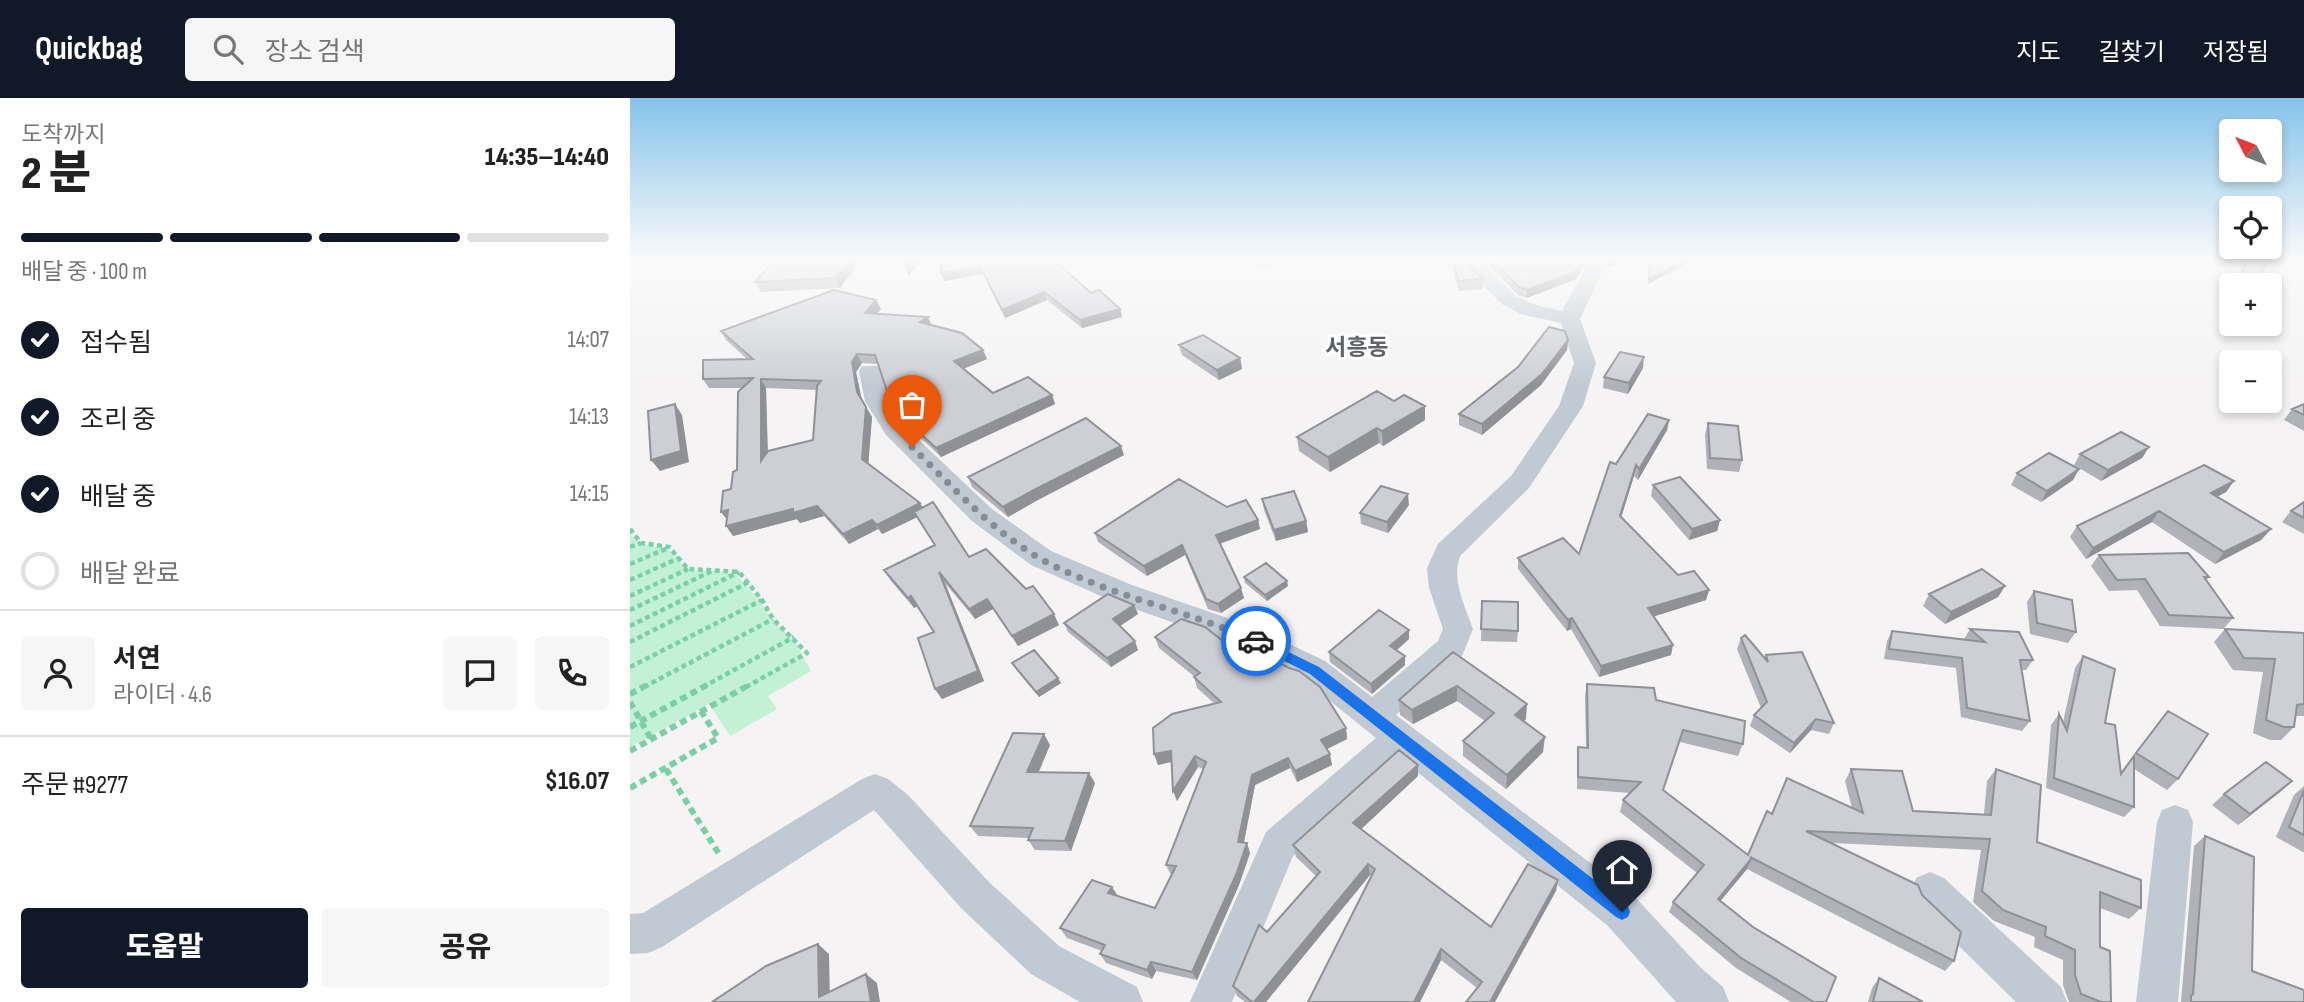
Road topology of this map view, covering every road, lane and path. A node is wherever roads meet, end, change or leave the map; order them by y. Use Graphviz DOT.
graph roads {
  1 [pos="1511,302"];
  2 [pos="1576,302"];
  3 [pos="1570,319"];
  4 [pos="870,371"];
  5 [pos="631,533"];
  6 [pos="641,543"];
  7 [pos="630,547"];
  8 [pos="669,547"];
  9 [pos="680,558"];
  10 [pos="630,564"];
  11 [pos="688,569"];
  12 [pos="716,569"];
  13 [pos="739,572"];
  14 [pos="630,580"];
  15 [pos="749,582"];
  16 [pos="630,596"];
  17 [pos="762,600"];
  18 [pos="630,610"];
  19 [pos="773,619"];
  20 [pos="630,626"];
  21 [pos="794,637"];
  22 [pos="630,642"];
  23 [pos="630,667"];
  24 [pos="630,694"];
  25 [pos="630,702"];
  26 [pos="701,711"];
  27 [pos="641,721"];
  28 [pos="630,727"];
  29 [pos="1385,728"];
  30 [pos="652,739"];
  31 [pos="630,751"];
  32 [pos="666,769"];
  33 [pos="630,788"];
  34 [pos="2175,822"];
  35 [pos="706,831"];
  36 [pos="1930,891"];
  37 [pos="630,934"];
  38 [pos="1122,1002"];
  39 [pos="1211,1002"];
  40 [pos="1708,1002"];
  41 [pos="2046,1002"];
  42 [pos="2157,1002"];
  1 -- 3 [label="street"];
  2 -- 3 [label="street"];
  3 -- 29 [label="street"];
  4 -- 29 [label="street"];
  5 -- 6 [label="path"];
  6 -- 7 [label="path"];
  6 -- 8 [label="path"];
  8 -- 9 [label="path"];
  8 -- 10 [label="path"];
  9 -- 11 [label="path"];
  9 -- 14 [label="path"];
  11 -- 12 [label="path"];
  11 -- 16 [label="path"];
  12 -- 13 [label="path"];
  12 -- 18 [label="path"];
  13 -- 15 [label="path"];
  13 -- 20 [label="path"];
  15 -- 17 [label="path"];
  15 -- 22 [label="path"];
  17 -- 19 [label="path"];
  17 -- 23 [label="path"];
  19 -- 21 [label="path"];
  19 -- 24 [label="path"];
  21 -- 26 [label="path"];
  21 -- 27 [label="path"];
  25 -- 27 [label="path"];
  26 -- 30 [label="path"];
  26 -- 32 [label="path"];
  27 -- 28 [label="path"];
  27 -- 30 [label="path"];
  29 -- 39 [label="street"];
  29 -- 40 [label="street"];
  30 -- 31 [label="path"];
  32 -- 33 [label="path"];
  32 -- 35 [label="path"];
  34 -- 42 [label="street"];
  36 -- 41 [label="street"];
  37 -- 38 [label="street"];
}
